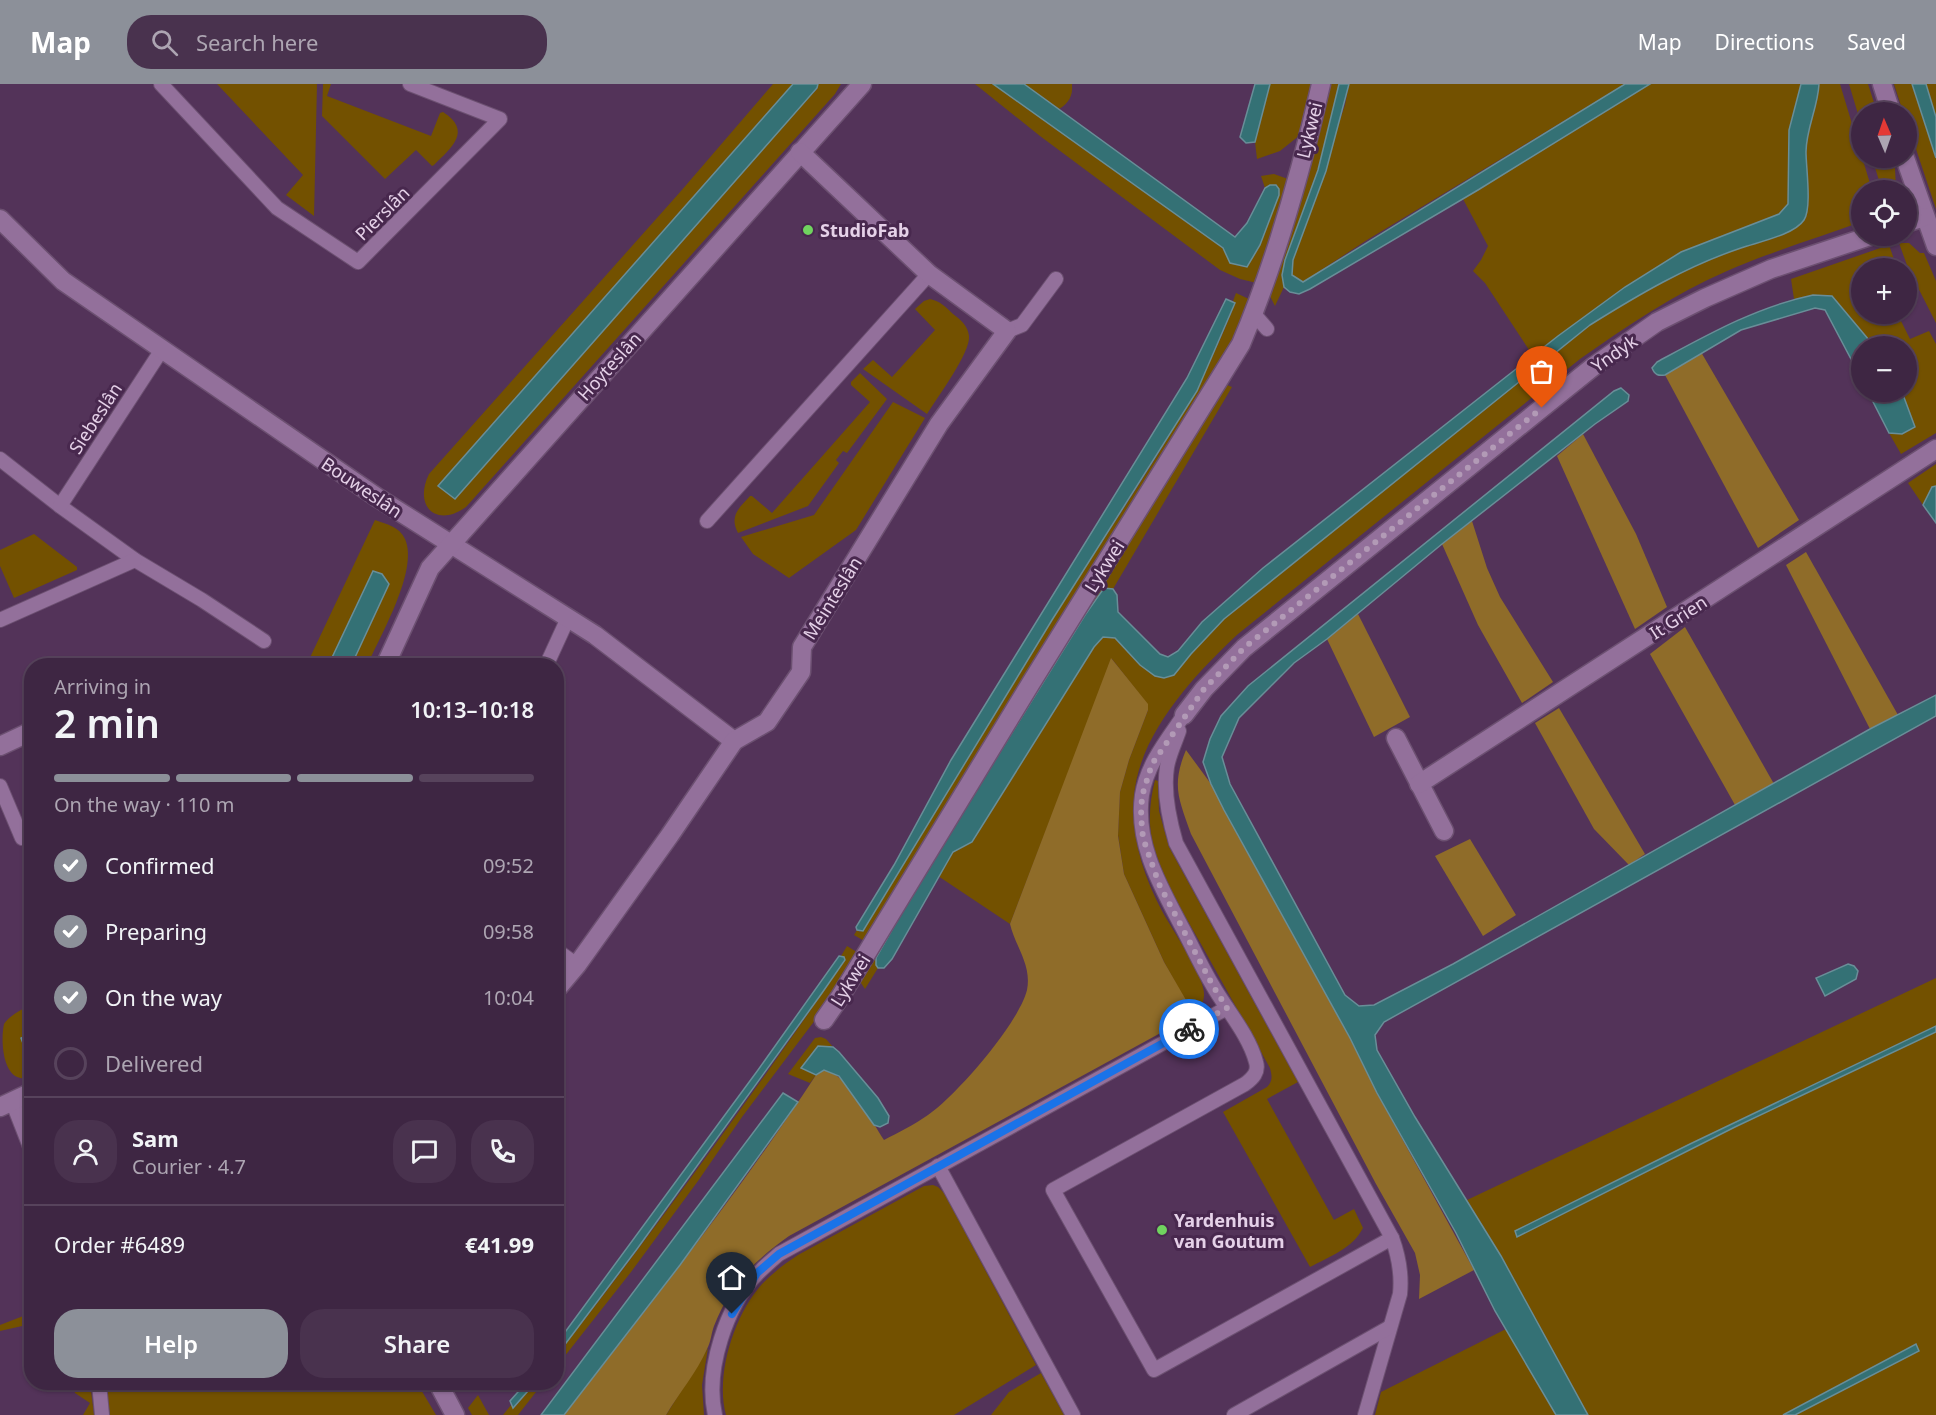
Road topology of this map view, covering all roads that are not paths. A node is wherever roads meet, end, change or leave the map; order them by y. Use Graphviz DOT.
graph roads {
  1 [pos="161,84"];
  2 [pos="410,84"];
  3 [pos="862,84"];
  4 [pos="1320,84"];
  5 [pos="1882,84"];
  6 [pos="1888,102"];
  7 [pos="800,152"];
  8 [pos="1908,168"];
  9 [pos="1924,217"];
  10 [pos="0,219"];
  11 [pos="1917,219"];
  12 [pos="1851,242"];
  13 [pos="1936,246"];
  14 [pos="929,274"];
  15 [pos="1056,279"];
  16 [pos="1254,314"];
  17 [pos="1267,329"];
  18 [pos="1007,332"];
  19 [pos="161,351"];
  20 [pos="1936,449"];
  21 [pos="0,459"];
  22 [pos="60,506"];
  23 [pos="707,521"];
  24 [pos="450,545"];
  25 [pos="135,561"];
  26 [pos="568,618"];
  27 [pos="0,620"];
  28 [pos="264,641"];
  29 [pos="389,658"];
  30 [pos="550,658"];
  31 [pos="1184,715"];
  32 [pos="24,735"];
  33 [pos="1396,738"];
  34 [pos="734,741"];
  35 [pos="0,746"];
  36 [pos="1419,784"];
  37 [pos="0,786"];
  38 [pos="1444,831"];
  39 [pos="22,838"];
  40 [pos="564,956"];
  41 [pos="577,965"];
  42 [pos="564,980"];
  43 [pos="1227,1008"];
  44 [pos="824,1020"];
  45 [pos="24,1095"];
  46 [pos="4,1103"];
  47 [pos="24,1138"];
  48 [pos="938,1166"];
  49 [pos="1392,1238"];
  50 [pos="1390,1327"];
  51 [pos="100,1390"];
  52 [pos="442,1390"];
  53 [pos="102,1415"];
  54 [pos="455,1415"];
  55 [pos="716,1415"];
  56 [pos="1073,1415"];
  57 [pos="1234,1415"];
  58 [pos="1365,1415"];
  1 -- 2 [label="lane, Pierslân"];
  3 -- 7 [label="street, Hoyteslân"];
  4 -- 16 [label="street, Lykwei"];
  5 -- 6 [label="street"];
  7 -- 14 [label="street"];
  7 -- 24 [label="street, Hoyteslân"];
  8 -- 9 [label="street"];
  9 -- 11 [label="street"];
  9 -- 13 [label="street"];
  10 -- 19 [label="street, Bouweslân"];
  12 -- 31 [label="street, Yndyk"];
  14 -- 18 [label="street"];
  14 -- 23 [label="lane"];
  15 -- 18 [label="lane"];
  16 -- 17 [label="lane"];
  16 -- 44 [label="street, Lykwei"];
  18 -- 34 [label="street, Meinteslân"];
  19 -- 22 [label="lane, Siebeslân"];
  19 -- 24 [label="street, Bouweslân"];
  20 -- 36 [label="street, It Grien"];
  21 -- 22 [label="lane"];
  22 -- 25 [label="lane"];
  24 -- 26 [label="street, Bouweslân"];
  24 -- 29 [label="street, Hoyteslân"];
  25 -- 27 [label="lane"];
  25 -- 28 [label="lane"];
  26 -- 30 [label="lane"];
  26 -- 34 [label="street, Bouweslân"];
  31 -- 43 [label="lane, Yndyk"];
  31 -- 49 [label="lane"];
  32 -- 35 [label="street"];
  33 -- 36 [label="street"];
  34 -- 41 [label="street, Meinteslân"];
  36 -- 38 [label="street"];
  37 -- 39 [label="lane"];
  40 -- 41 [label="lane"];
  41 -- 42 [label="street, Meinteslân"];
  43 -- 48 [label="lane"];
  43 -- 49 [label="lane, Yndyk"];
  45 -- 46 [label="street"];
  46 -- 47 [label="lane"];
  48 -- 55 [label="lane"];
  48 -- 56 [label="lane"];
  49 -- 50 [label="lane"];
  50 -- 57 [label="lane"];
  50 -- 58 [label="lane"];
  51 -- 53 [label="lane"];
  52 -- 54 [label="street"];
}
